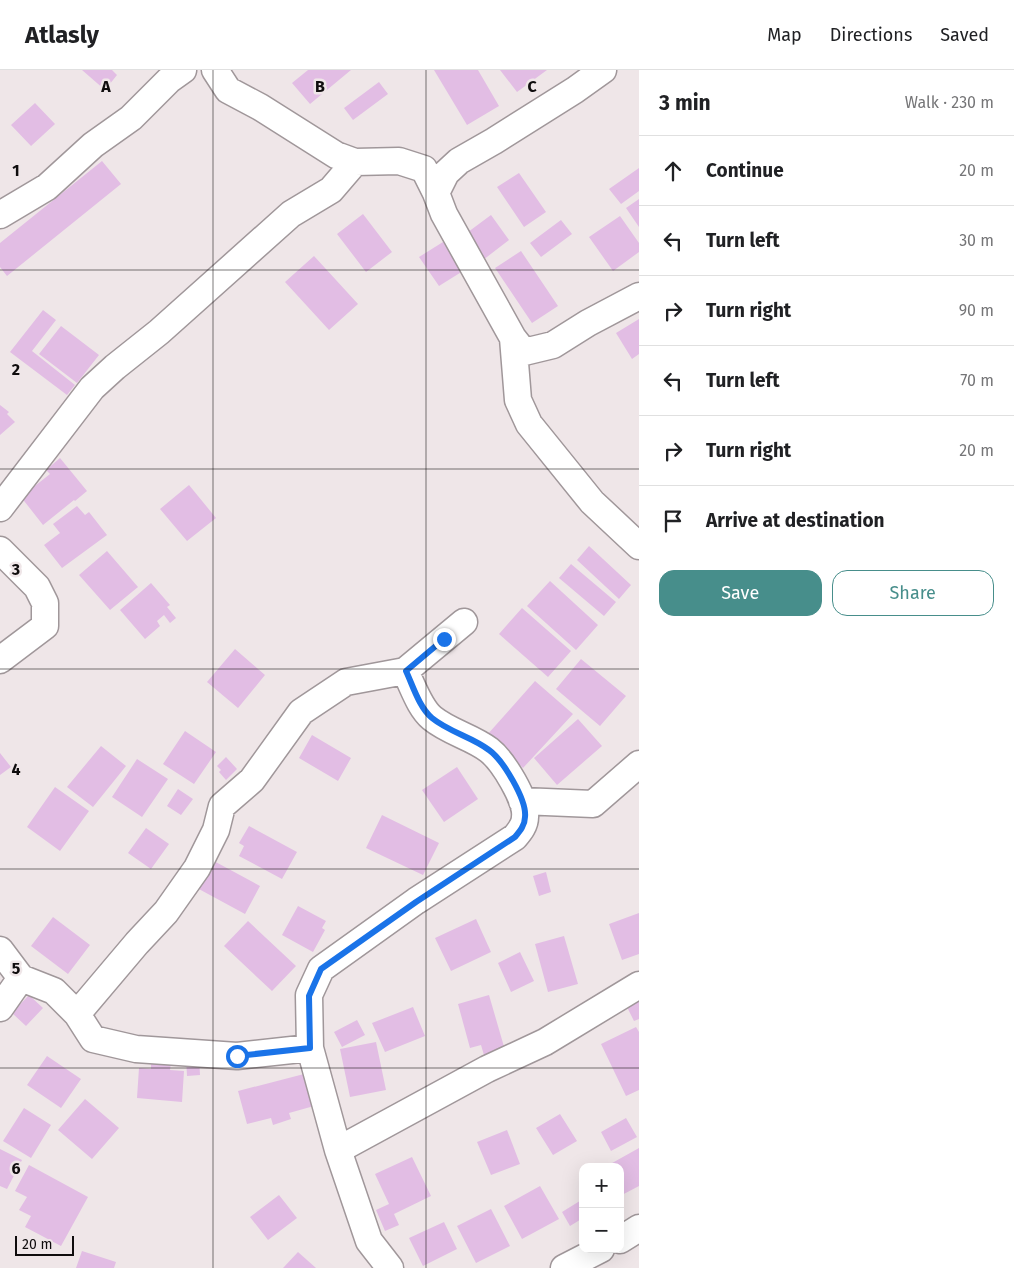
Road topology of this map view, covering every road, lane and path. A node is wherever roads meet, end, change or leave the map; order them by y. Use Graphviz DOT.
graph roads {
  1 [pos="182,70"];
  2 [pos="215,70"];
  3 [pos="603,70"];
  4 [pos="355,162"];
  5 [pos="435,178"];
  6 [pos="0,215"];
  7 [pos="639,296"];
  8 [pos="513,338"];
  9 [pos="0,508"];
  10 [pos="639,546"];
  11 [pos="0,550"];
  12 [pos="464,622"];
  13 [pos="0,660"];
  14 [pos="406,671"];
  15 [pos="639,764"];
  16 [pos="522,801"];
  17 [pos="0,950"];
  18 [pos="21,978"];
  19 [pos="639,985"];
  20 [pos="0,1008"];
  21 [pos="77,1014"];
  22 [pos="310,1048"];
  23 [pos="338,1150"];
  24 [pos="639,1228"];
  25 [pos="624,1237"];
  26 [pos="593,1253"];
  27 [pos="390,1268"];
  28 [pos="564,1268"];
  1 -- 6 [label="street"];
  2 -- 4 [label="street"];
  3 -- 5 [label="street"];
  4 -- 5 [label="street"];
  4 -- 9 [label="street"];
  5 -- 8 [label="street"];
  7 -- 8 [label="street"];
  8 -- 10 [label="street"];
  11 -- 13 [label="street"];
  12 -- 14 [label="street"];
  14 -- 16 [label="street"];
  14 -- 21 [label="street"];
  15 -- 16 [label="street"];
  16 -- 22 [label="street"];
  17 -- 18 [label="street"];
  18 -- 20 [label="street"];
  18 -- 21 [label="street"];
  19 -- 23 [label="street"];
  21 -- 22 [label="street"];
  22 -- 23 [label="street"];
  23 -- 27 [label="street"];
  24 -- 25 [label="street"];
  26 -- 28 [label="street"];
}
